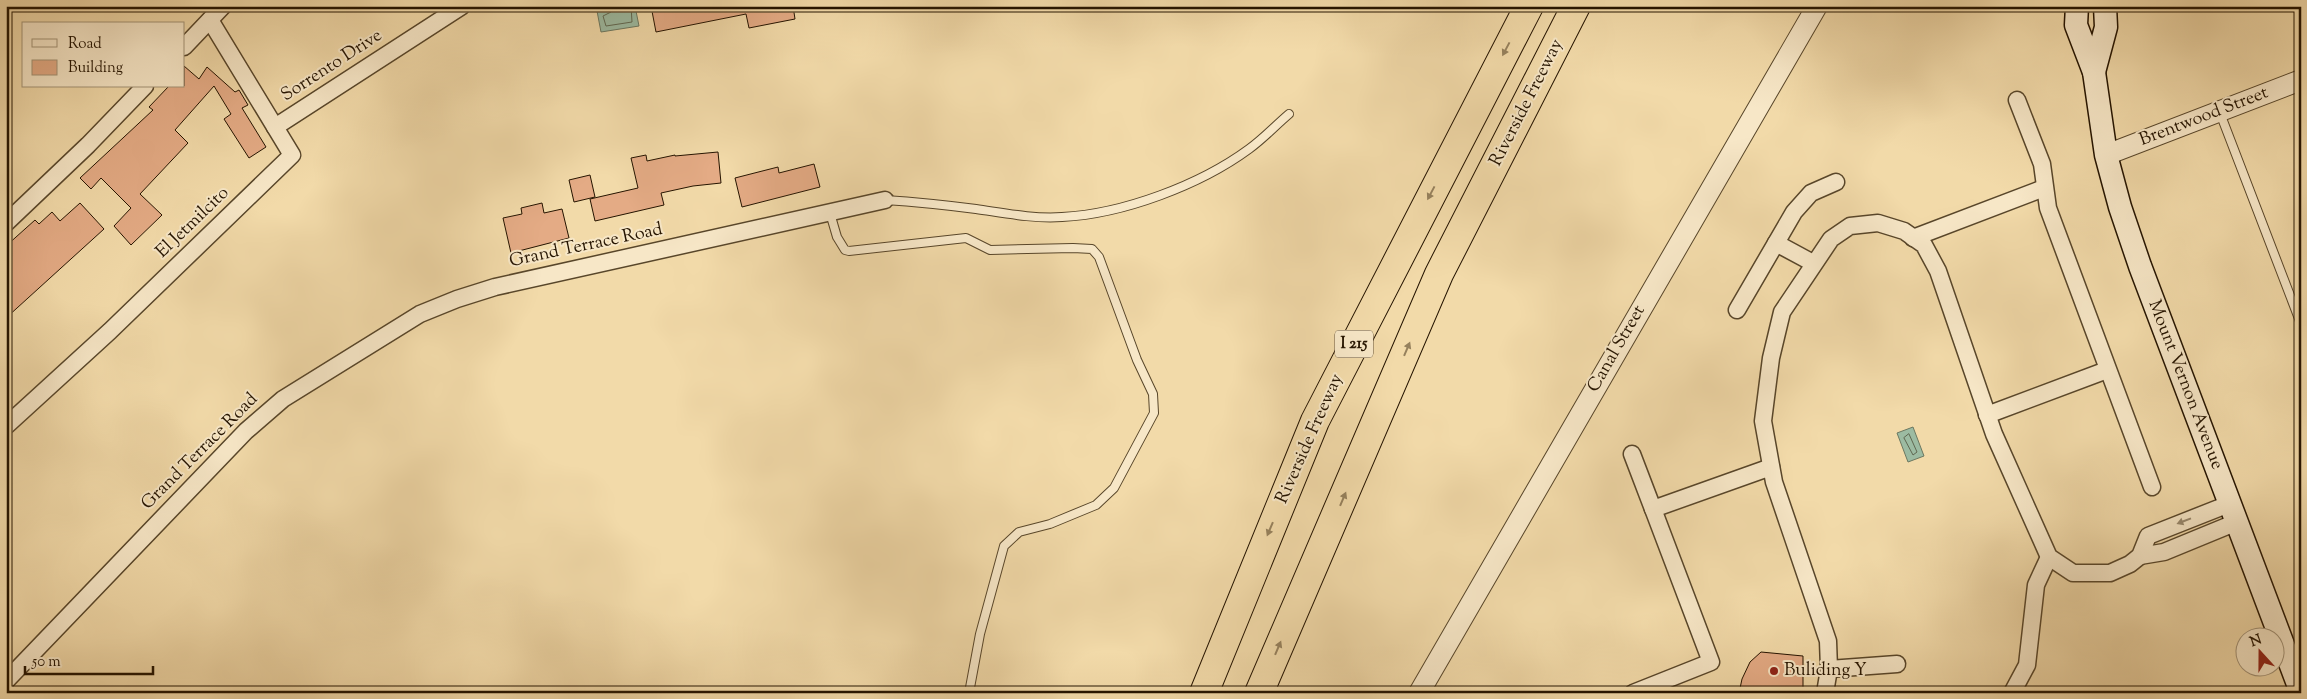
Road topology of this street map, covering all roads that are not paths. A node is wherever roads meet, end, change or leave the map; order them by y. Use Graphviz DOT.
graph roads {
  1 [pos="223,6"];
  2 [pos="462,6"];
  3 [pos="1529,6"];
  4 [pos="1576,6"];
  5 [pos="1817,6"];
  6 [pos="2077,6"];
  7 [pos="2106,6"];
  8 [pos="210,20"];
  9 [pos="185,45"];
  10 [pos="2094,72"];
  11 [pos="2301,80"];
  12 [pos="143,88"];
  13 [pos="2017,100"];
  14 [pos="2219,111"];
  15 [pos="1288,114"];
  16 [pos="275,127"];
  17 [pos="2106,155"];
  18 [pos="1836,182"];
  19 [pos="2044,188"];
  20 [pos="885,200"];
  21 [pos="830,212"];
  22 [pos="6,223"];
  23 [pos="1913,238"];
  24 [pos="1776,243"];
  25 [pos="1813,263"];
  26 [pos="1737,310"];
  27 [pos="2301,324"];
  28 [pos="2107,370"];
  29 [pos="1987,415"];
  30 [pos="6,426"];
  31 [pos="1632,454"];
  32 [pos="1771,467"];
  33 [pos="2152,487"];
  34 [pos="1653,509"];
  35 [pos="2233,513"];
  36 [pos="2049,557"];
  37 [pos="1897,664"];
  38 [pos="1829,669"];
  39 [pos="6,681"];
  40 [pos="2301,692"];
  41 [pos="969,693"];
  42 [pos="1204,693"];
  43 [pos="1259,693"];
  44 [pos="1419,693"];
  45 [pos="1633,693"];
  46 [pos="1825,693"];
  47 [pos="2012,693"];
  1 -- 8 [label="street"];
  2 -- 16 [label="street, Sorrento Drive"];
  3 -- 42 [label="highway, Riverside Freeway / I 215, one-way"];
  43 -- 4 [label="highway, Riverside Freeway, one-way"];
  5 -- 44 [label="street, Canal Street"];
  6 -- 10 [label="main road, Mount Vernon Avenue"];
  7 -- 10 [label="main road, Mount Vernon Avenue"];
  8 -- 9 [label="street"];
  8 -- 16 [label="street, El Jetmilcito"];
  10 -- 17 [label="main road, Mount Vernon Avenue"];
  11 -- 14 [label="street, Brentwood Street"];
  12 -- 22 [label="street"];
  13 -- 19 [label="street"];
  14 -- 17 [label="street, Brentwood Street"];
  14 -- 27 [label="lane"];
  15 -- 20 [label="lane, Grand Terrace Road"];
  16 -- 30 [label="street, El Jetmilcito"];
  17 -- 35 [label="main road, Mount Vernon Avenue"];
  18 -- 24 [label="street"];
  19 -- 23 [label="street"];
  19 -- 28 [label="street"];
  20 -- 21 [label="street, Grand Terrace Road"];
  21 -- 39 [label="street, Grand Terrace Road"];
  21 -- 41 [label="lane"];
  23 -- 25 [label="street"];
  23 -- 29 [label="street"];
  24 -- 25 [label="street"];
  24 -- 26 [label="street"];
  25 -- 32 [label="street"];
  28 -- 29 [label="street"];
  28 -- 33 [label="street"];
  29 -- 36 [label="street"];
  31 -- 34 [label="street"];
  32 -- 34 [label="street"];
  32 -- 38 [label="street"];
  34 -- 45 [label="street"];
  35 -- 36 [label="street"];
  35 -- 40 [label="main road, Mount Vernon Avenue"];
  36 -- 47 [label="street"];
  37 -- 38 [label="street"];
  38 -- 46 [label="street"];
}
